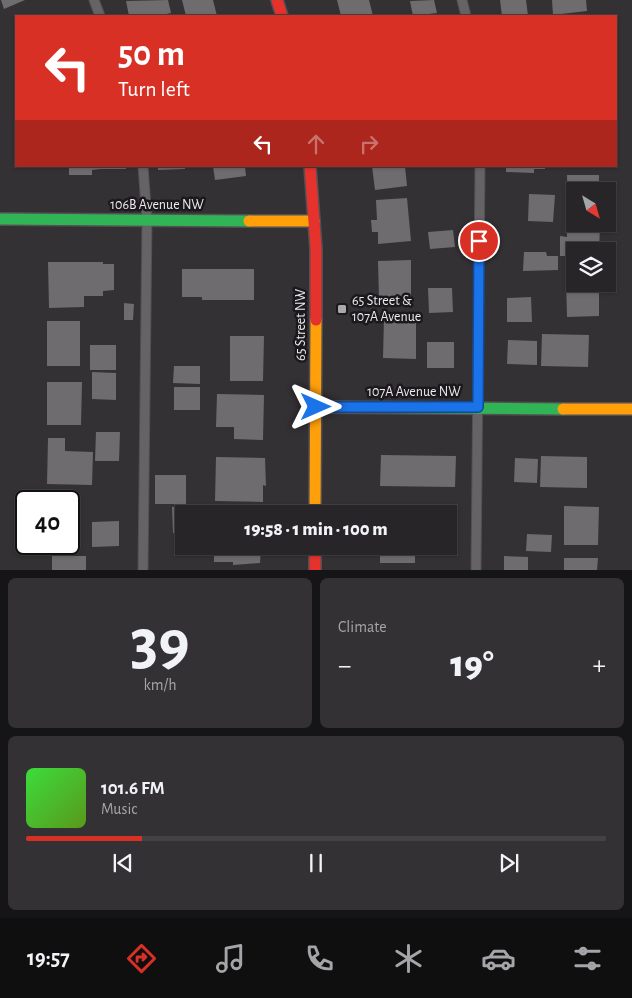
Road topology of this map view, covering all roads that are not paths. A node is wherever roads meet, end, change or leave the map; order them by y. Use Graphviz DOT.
graph roads {
  1 [pos="94,0"];
  2 [pos="277,0"];
  3 [pos="462,0"];
  4 [pos="100,15"];
  5 [pos="282,15"];
  6 [pos="466,15"];
  7 [pos="143,167"];
  8 [pos="310,167"];
  9 [pos="480,167"];
  10 [pos="0,219"];
  11 [pos="147,220"];
  12 [pos="314,221"];
  13 [pos="316,407"];
  14 [pos="478,407"];
  15 [pos="632,409"];
  16 [pos="315,505"];
  17 [pos="315,555"];
  18 [pos="143,570"];
  19 [pos="315,570"];
  20 [pos="476,570"];
  1 -- 4 [label="lane"];
  2 -- 5 [label="street"];
  3 -- 6 [label="lane"];
  7 -- 11 [label="lane"];
  8 -- 12 [label="street, 65 Street NW"];
  9 -- 14 [label="lane"];
  10 -- 11 [label="street, 106B Avenue NW"];
  11 -- 12 [label="street, 106B Avenue NW"];
  11 -- 18 [label="lane"];
  12 -- 13 [label="street, 65 Street NW"];
  13 -- 14 [label="street, 107A Avenue NW"];
  13 -- 16 [label="street, 65 Street NW"];
  14 -- 15 [label="street, 107A Avenue NW"];
  14 -- 20 [label="lane"];
  17 -- 19 [label="street"];
}
